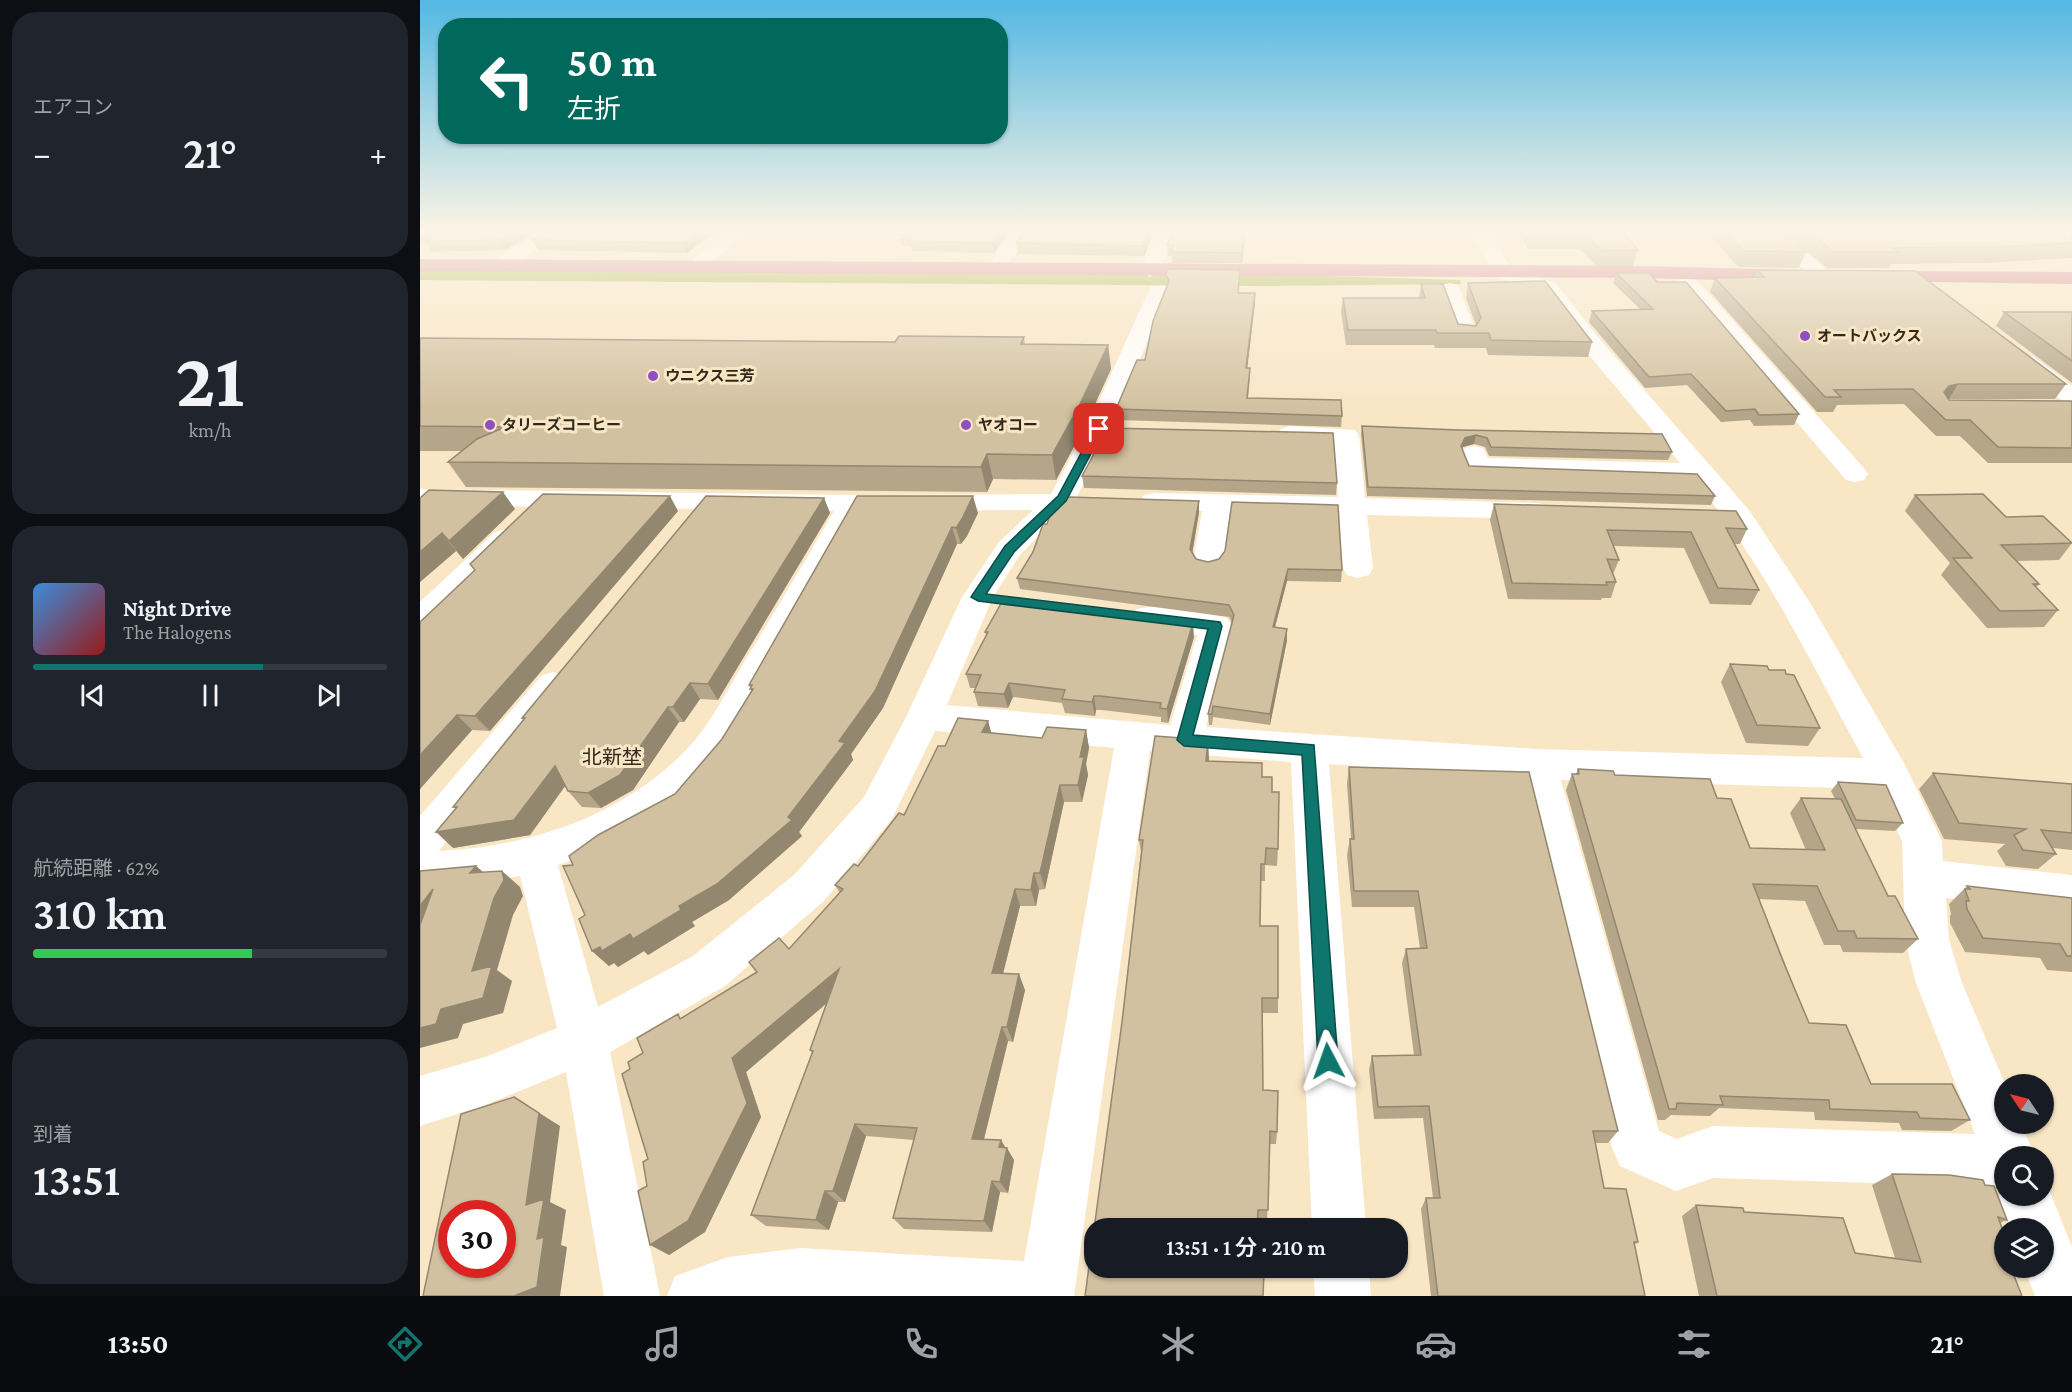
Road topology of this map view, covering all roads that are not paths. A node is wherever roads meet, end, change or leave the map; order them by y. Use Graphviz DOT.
graph roads {
  1 [pos="1154,291"];
  2 [pos="1451,291"];
  3 [pos="1552,291"];
  4 [pos="1697,291"];
  5 [pos="1932,291"];
  6 [pos="1941,298"];
  7 [pos="1465,333"];
  8 [pos="2007,348"];
  9 [pos="2072,398"];
  10 [pos="1264,433"];
  11 [pos="1474,454"];
  12 [pos="1704,472"];
  13 [pos="1855,474"];
  14 [pos="420,497"];
  15 [pos="545,499"];
  16 [pos="1069,500"];
  17 [pos="1134,500"];
  18 [pos="705,501"];
  19 [pos="854,503"];
  20 [pos="1217,503"];
  21 [pos="1353,507"];
  22 [pos="1564,512"];
  23 [pos="1704,515"];
  24 [pos="1739,516"];
  25 [pos="682,528"];
  26 [pos="1208,561"];
  27 [pos="1358,568"];
  28 [pos="1121,614"];
  29 [pos="420,620"];
  30 [pos="570,664"];
  31 [pos="924,717"];
  32 [pos="1134,735"];
  33 [pos="1184,740"];
  34 [pos="1309,750"];
  35 [pos="1538,764"];
  36 [pos="1891,774"];
  37 [pos="420,845"];
  38 [pos="535,856"];
  39 [pos="420,870"];
  40 [pos="1922,877"];
  41 [pos="2072,894"];
  42 [pos="584,1041"];
  43 [pos="420,1101"];
  44 [pos="2005,1146"];
  45 [pos="1994,1161"];
  46 [pos="1338,1218"];
  47 [pos="2054,1273"];
  48 [pos="1342,1278"];
  49 [pos="1046,1293"];
  50 [pos="632,1296"];
  51 [pos="695,1296"];
  52 [pos="1343,1296"];
  53 [pos="2063,1296"];
  1 -- 16 [label="street"];
  2 -- 7 [label="street"];
  3 -- 12 [label="street"];
  4 -- 13 [label="street"];
  5 -- 6 [label="street"];
  8 -- 9 [label="street"];
  10 -- 21 [label="street"];
  11 -- 12 [label="street"];
  12 -- 24 [label="street"];
  14 -- 15 [label="street"];
  15 -- 18 [label="street"];
  15 -- 29 [label="street"];
  16 -- 19 [label="street"];
  16 -- 31 [label="street"];
  17 -- 20 [label="street"];
  18 -- 19 [label="street"];
  18 -- 25 [label="street"];
  19 -- 38 [label="street"];
  20 -- 21 [label="street"];
  20 -- 26 [label="street"];
  21 -- 22 [label="street"];
  21 -- 27 [label="street"];
  23 -- 24 [label="street"];
  24 -- 36 [label="street"];
  28 -- 33 [label="street"];
  30 -- 37 [label="street"];
  31 -- 32 [label="street"];
  31 -- 42 [label="street"];
  32 -- 33 [label="street"];
  32 -- 49 [label="street"];
  33 -- 34 [label="street"];
  34 -- 35 [label="street"];
  34 -- 46 [label="street"];
  35 -- 36 [label="street"];
  35 -- 45 [label="street"];
  36 -- 40 [label="street"];
  38 -- 39 [label="street"];
  38 -- 42 [label="street"];
  40 -- 41 [label="street"];
  40 -- 44 [label="street"];
  42 -- 43 [label="street"];
  42 -- 50 [label="street"];
  47 -- 53 [label="street"];
  48 -- 52 [label="street"];
  49 -- 51 [label="street"];
}
